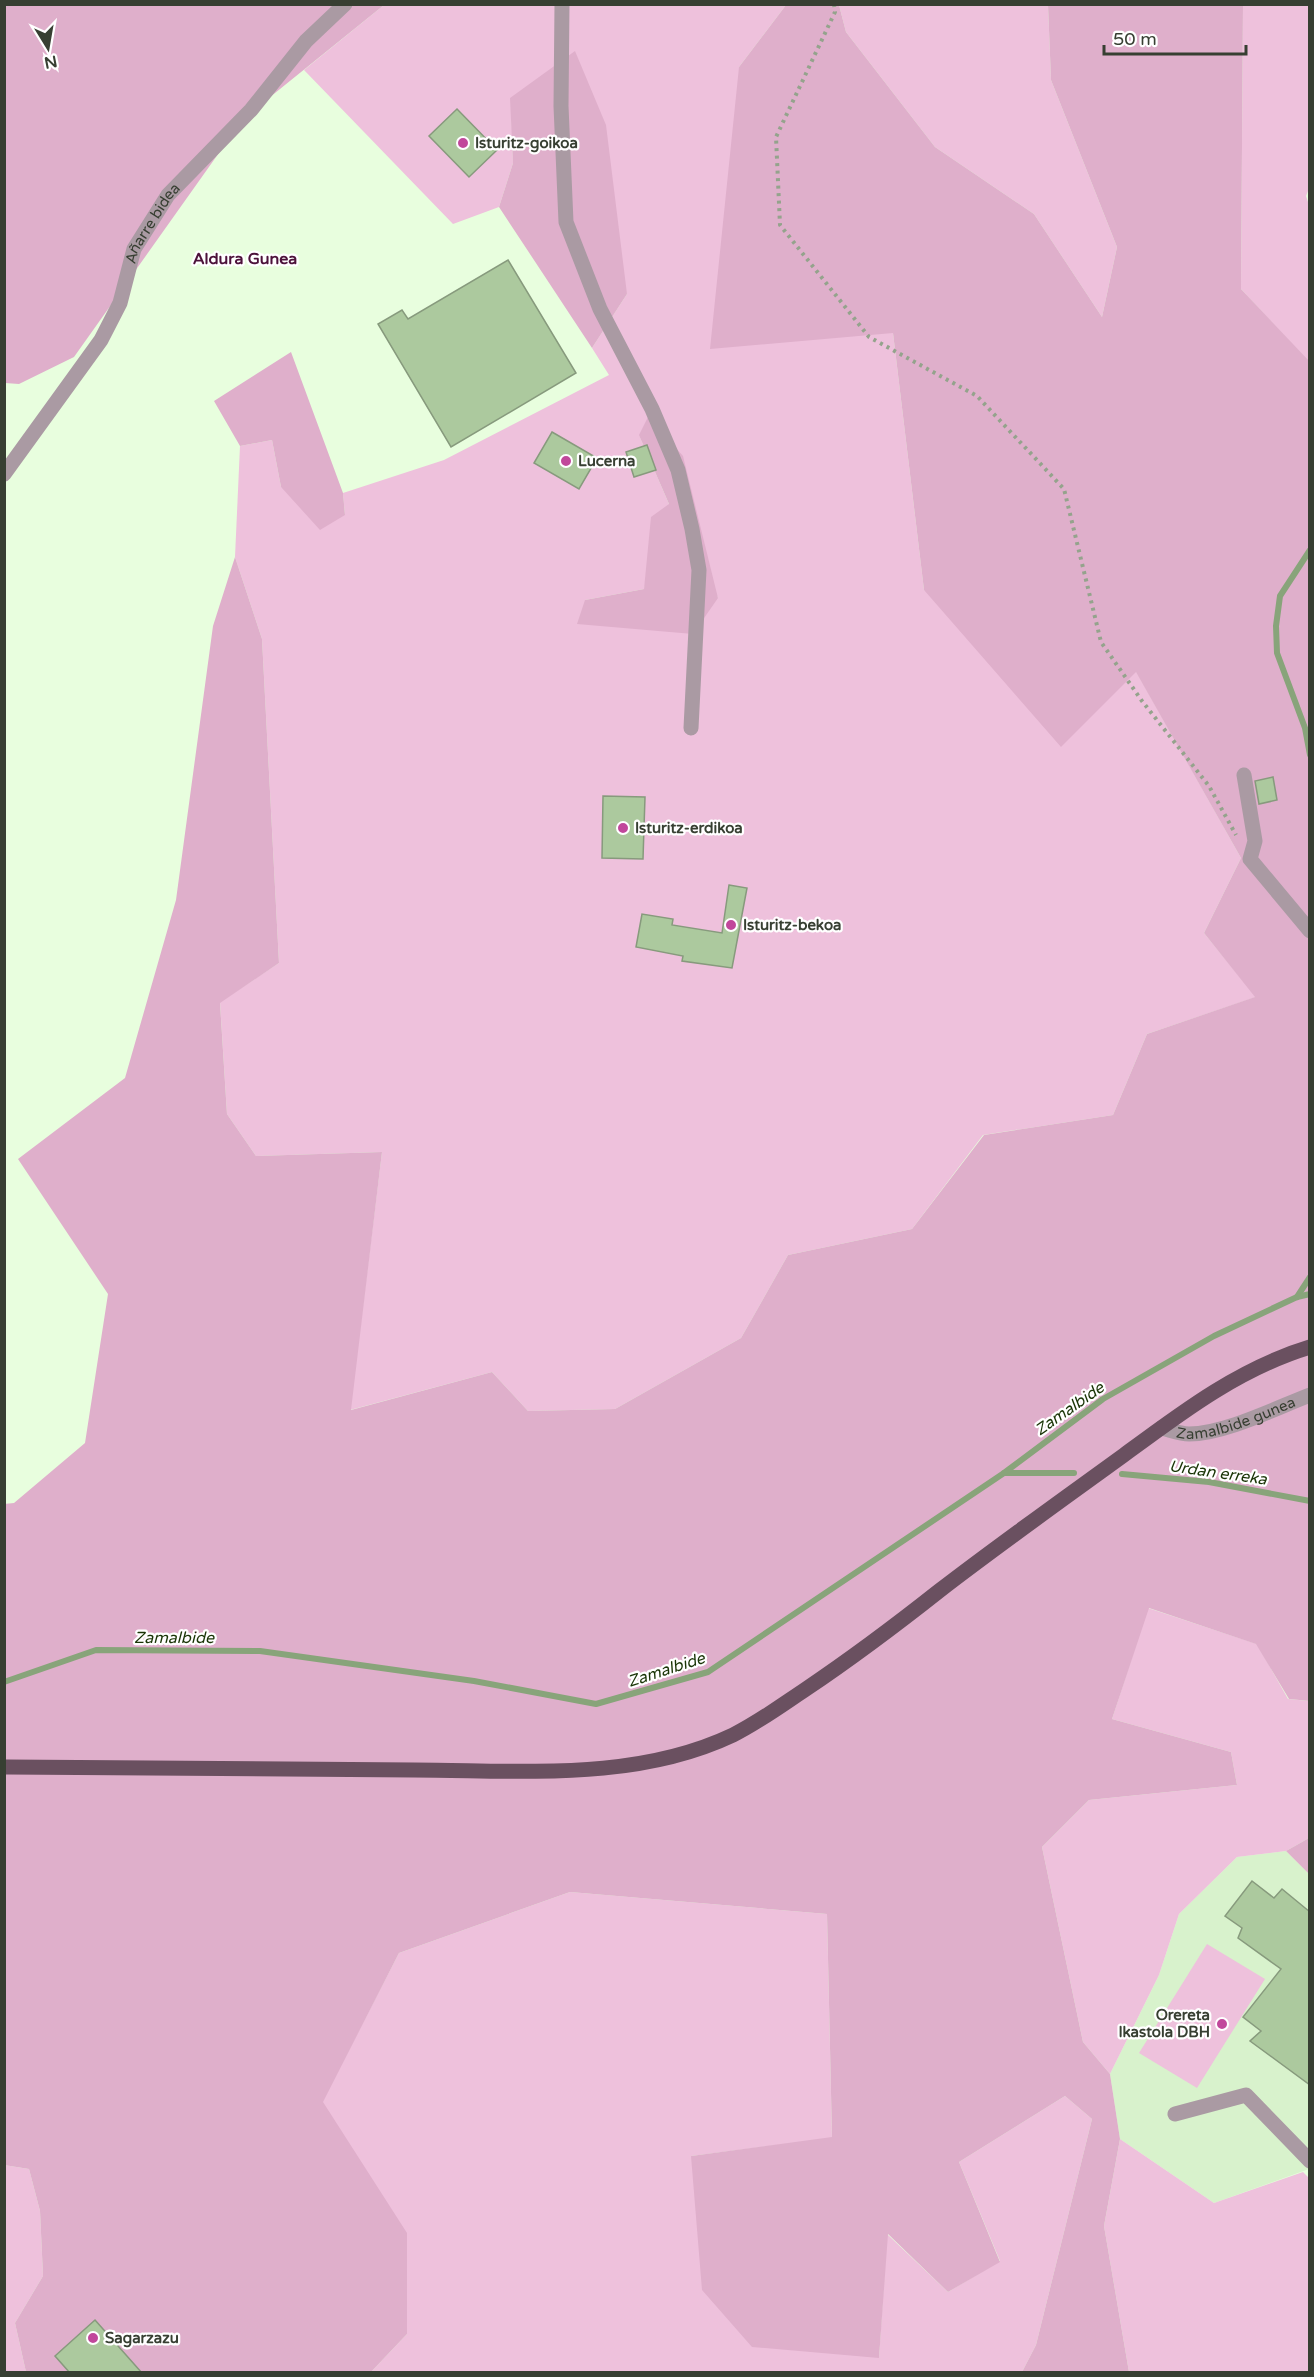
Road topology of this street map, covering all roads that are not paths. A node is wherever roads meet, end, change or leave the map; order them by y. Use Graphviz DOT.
graph roads {
  1 [pos="345,4"];
  2 [pos="562,4"];
  3 [pos="4,474"];
  4 [pos="691,728"];
  5 [pos="1244,775"];
  6 [pos="1310,931"];
  7 [pos="1310,1347"];
  8 [pos="1310,1395"];
  9 [pos="1161,1428"];
  10 [pos="4,1767"];
  11 [pos="1174,2114"];
  12 [pos="1310,2161"];
  1 -- 3 [label="street, Añarre bidea"];
  2 -- 4 [label="street"];
  5 -- 6 [label="street"];
  7 -- 9 [label="main road"];
  8 -- 9 [label="street, Zamalbide gunea"];
  9 -- 10 [label="main road"];
  11 -- 12 [label="street"];
}
